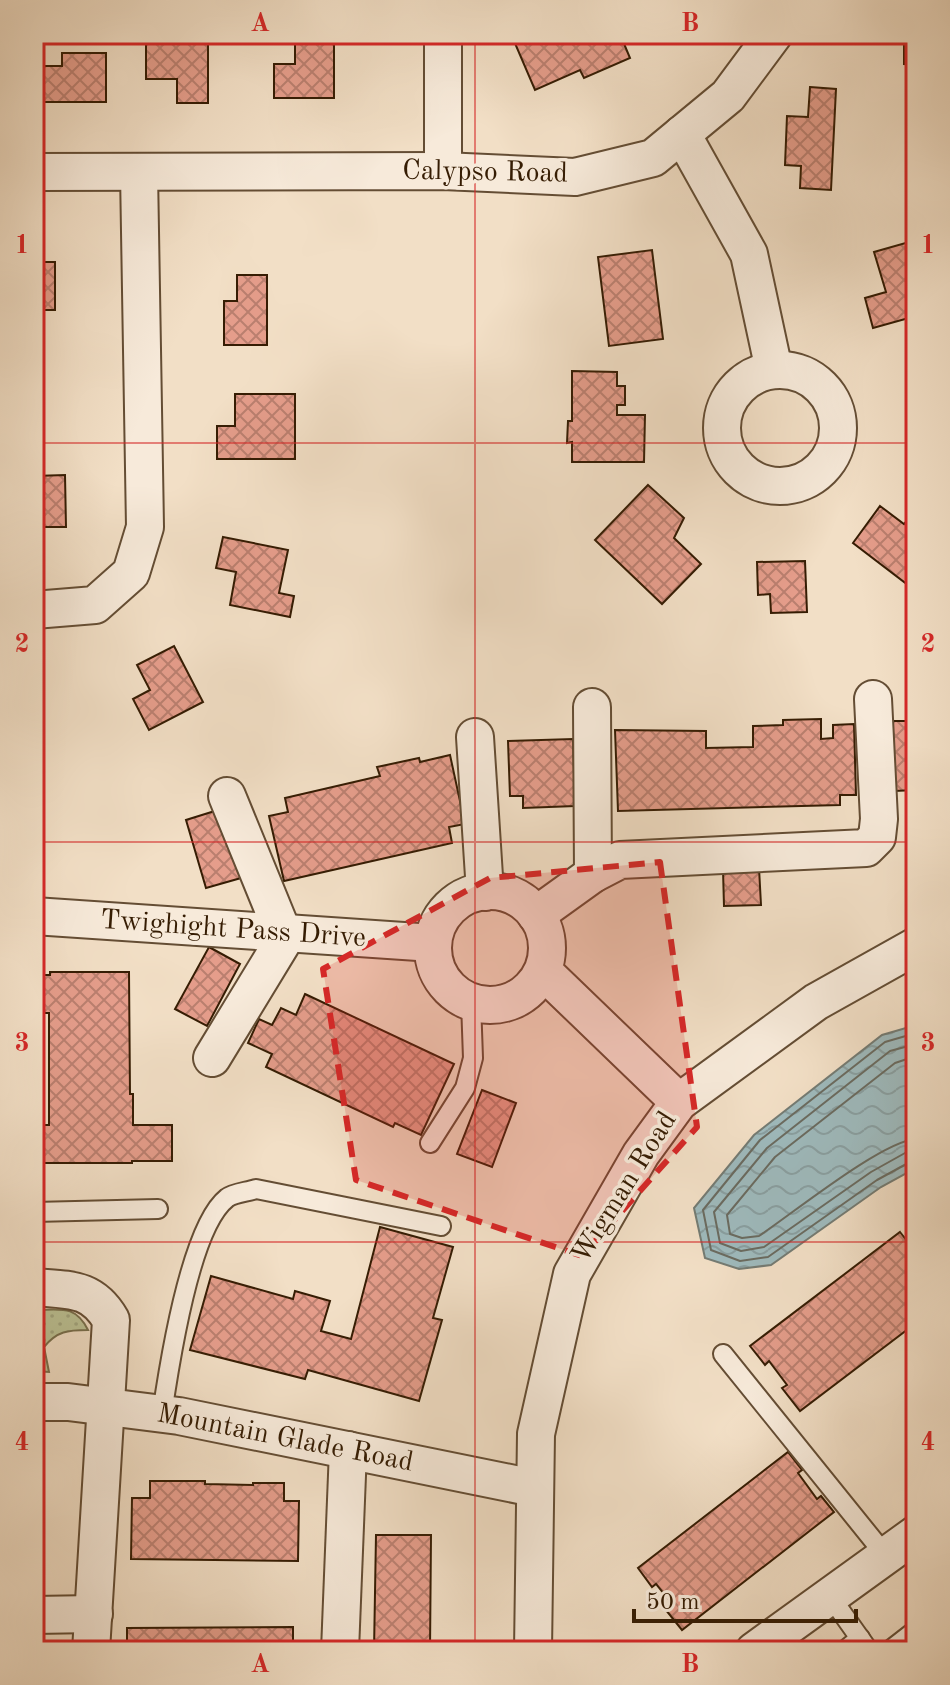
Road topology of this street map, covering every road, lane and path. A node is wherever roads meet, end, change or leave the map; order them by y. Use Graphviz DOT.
graph roads {
  1 [pos="443,34"];
  2 [pos="774,34"];
  3 [pos="682,134"];
  4 [pos="443,171"];
  5 [pos="34,172"];
  6 [pos="139,172"];
  7 [pos="774,370"];
  8 [pos="34,610"];
  9 [pos="873,699"];
  10 [pos="592,707"];
  11 [pos="475,737"];
  12 [pos="227,796"];
  13 [pos="593,874"];
  14 [pos="485,892"];
  15 [pos="536,915"];
  16 [pos="34,916"];
  17 [pos="285,934"];
  18 [pos="433,943"];
  19 [pos="916,946"];
  20 [pos="543,971"];
  21 [pos="471,1002"];
  22 [pos="212,1058"];
  23 [pos="679,1102"];
  24 [pos="430,1143"];
  25 [pos="158,1209"];
  26 [pos="34,1212"];
  27 [pos="441,1226"];
  28 [pos="34,1287"];
  29 [pos="723,1354"];
  30 [pos="34,1402"];
  31 [pos="106,1407"];
  32 [pos="162,1414"];
  33 [pos="348,1450"];
  34 [pos="534,1488"];
  35 [pos="916,1534"];
  36 [pos="886,1556"];
  37 [pos="830,1596"];
  38 [pos="94,1614"];
  39 [pos="34,1615"];
  40 [pos="916,1630"];
  41 [pos="865,1644"];
  42 [pos="91,1651"];
  43 [pos="340,1651"];
  44 [pos="533,1651"];
  45 [pos="754,1651"];
  46 [pos="844,1651"];
  47 [pos="889,1651"];
  1 -- 4 [label="street"];
  2 -- 3 [label="street, Calypso Road"];
  3 -- 4 [label="street, Calypso Road"];
  3 -- 7 [label="street"];
  4 -- 6 [label="street, Calypso Road"];
  5 -- 6 [label="street, Calypso Road"];
  6 -- 8 [label="street"];
  9 -- 13 [label="street"];
  10 -- 13 [label="street"];
  11 -- 14 [label="street"];
  12 -- 17 [label="street"];
  13 -- 15 [label="street"];
  14 -- 15 [label="street"];
  14 -- 18 [label="street"];
  15 -- 20 [label="street"];
  16 -- 17 [label="street, Twighight Pass Drive"];
  17 -- 18 [label="street, Twighight Pass Drive"];
  17 -- 22 [label="street"];
  18 -- 21 [label="street"];
  19 -- 23 [label="street, Wigman Road"];
  20 -- 21 [label="street"];
  20 -- 23 [label="street"];
  21 -- 24 [label="lane"];
  23 -- 34 [label="street, Wigman Road"];
  25 -- 26 [label="lane"];
  27 -- 32 [label="lane"];
  28 -- 31 [label="street"];
  29 -- 36 [label="lane"];
  30 -- 31 [label="street, Mountain Glade Road"];
  31 -- 32 [label="street, Mountain Glade Road"];
  31 -- 38 [label="street"];
  32 -- 33 [label="street, Mountain Glade Road"];
  33 -- 34 [label="street, Mountain Glade Road"];
  33 -- 43 [label="street"];
  34 -- 44 [label="street, Wigman Road"];
  35 -- 36 [label="street"];
  36 -- 37 [label="street"];
  37 -- 41 [label="lane"];
  37 -- 45 [label="street"];
  38 -- 39 [label="street"];
  38 -- 42 [label="street"];
  40 -- 47 [label="lane"];
  41 -- 46 [label="lane"];
}
